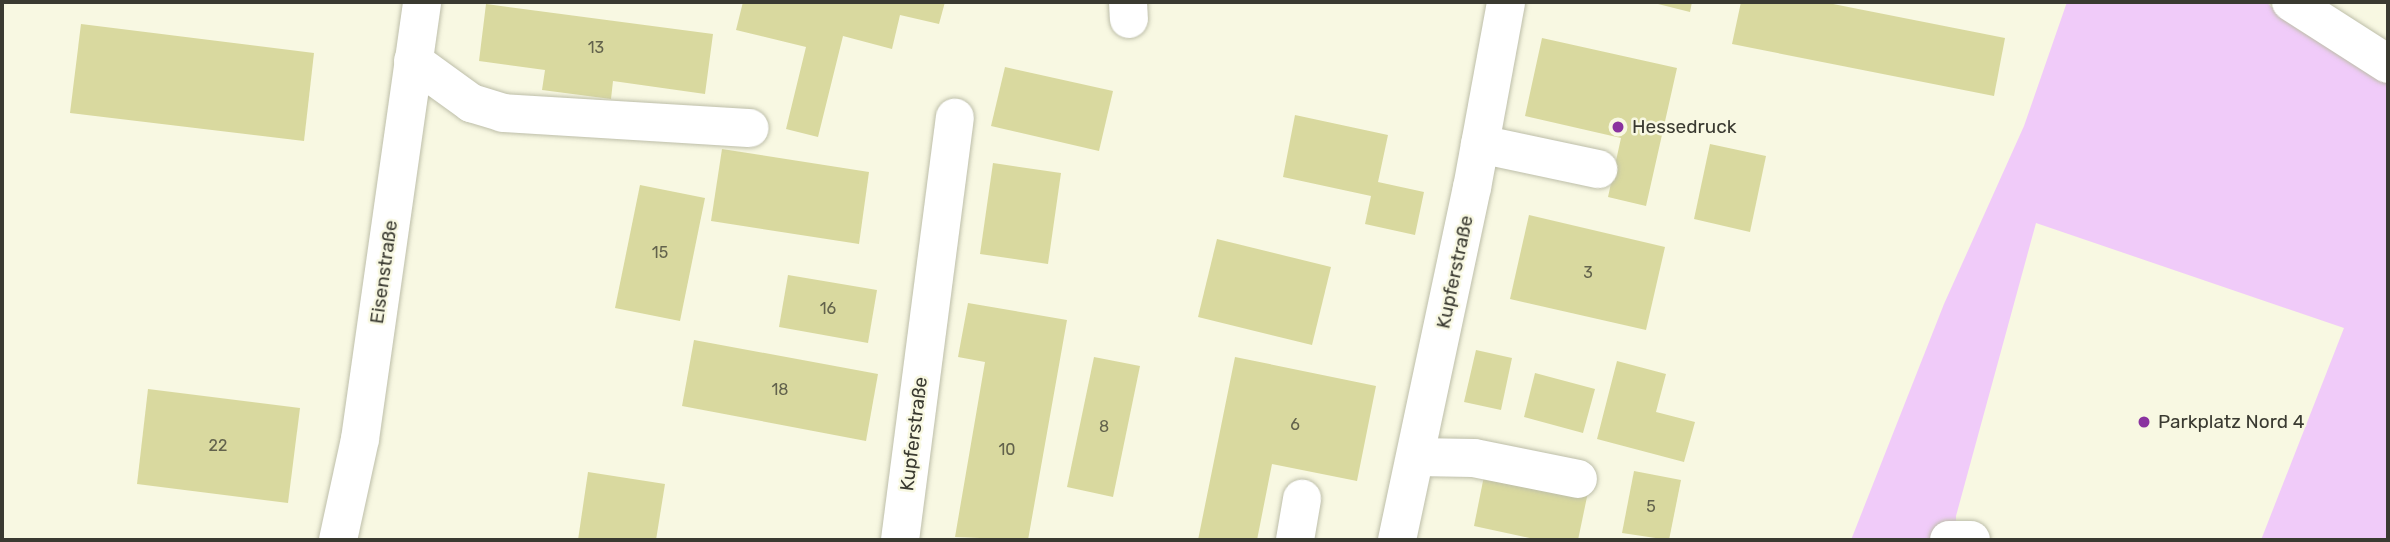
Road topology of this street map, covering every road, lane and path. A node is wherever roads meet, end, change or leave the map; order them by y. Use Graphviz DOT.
graph roads {
  1 [pos="422,2"];
  2 [pos="1506,2"];
  3 [pos="2291,2"];
  4 [pos="413,61"];
  5 [pos="2388,64"];
  6 [pos="954,118"];
  7 [pos="750,128"];
  8 [pos="1480,144"];
  9 [pos="1598,169"];
  10 [pos="1416,457"];
  11 [pos="1578,479"];
  12 [pos="1302,499"];
  13 [pos="338,540"];
  14 [pos="900,540"];
  15 [pos="1295,540"];
  16 [pos="1397,540"];
  17 [pos="1949,540"];
  18 [pos="1971,540"];
  1 -- 4 [label="street, Eisenstraße"];
  2 -- 8 [label="street, Kupferstraße"];
  3 -- 5 [label="street"];
  4 -- 7 [label="street"];
  4 -- 13 [label="street, Eisenstraße"];
  6 -- 14 [label="street, Kupferstraße"];
  8 -- 9 [label="street"];
  8 -- 10 [label="street, Kupferstraße"];
  10 -- 11 [label="street"];
  10 -- 16 [label="street, Kupferstraße"];
  12 -- 15 [label="street"];
  17 -- 18 [label="street"];
}
